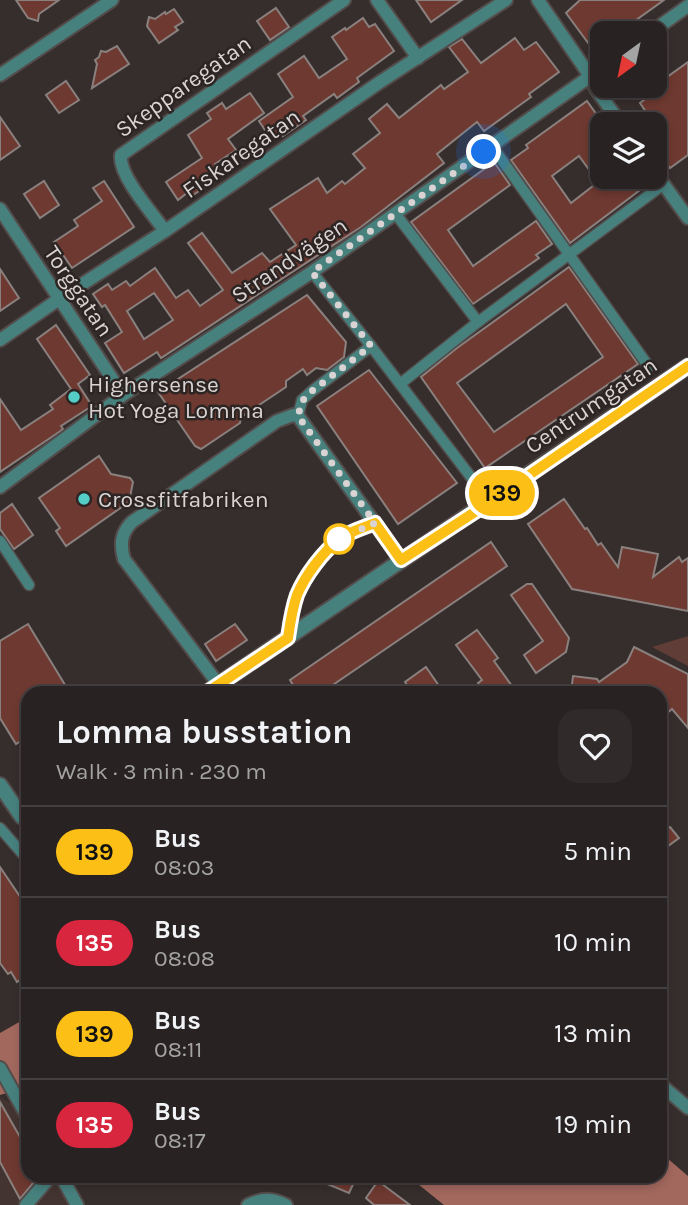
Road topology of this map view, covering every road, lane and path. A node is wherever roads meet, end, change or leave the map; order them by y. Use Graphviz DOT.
graph roads {
  1 [pos="112,0"];
  2 [pos="344,0"];
  3 [pos="377,0"];
  4 [pos="506,0"];
  5 [pos="538,0"];
  6 [pos="688,6"];
  7 [pos="667,21"];
  8 [pos="418,58"];
  9 [pos="0,75"];
  10 [pos="590,76"];
  11 [pos="492,146"];
  12 [pos="667,188"];
  13 [pos="657,189"];
  14 [pos="1,212"];
  15 [pos="395,213"];
  16 [pos="688,219"];
  17 [pos="165,232"];
  18 [pos="569,254"];
  19 [pos="312,272"];
  20 [pos="59,299"];
  21 [pos="478,322"];
  22 [pos="0,340"];
  23 [pos="371,346"];
  24 [pos="688,366"];
  25 [pos="649,367"];
  26 [pos="400,384"];
  27 [pos="124,395"];
  28 [pos="298,416"];
  29 [pos="477,485"];
  30 [pos="0,487"];
  31 [pos="0,541"];
  32 [pos="401,560"];
  33 [pos="29,585"];
  34 [pos="210,686"];
  35 [pos="216,686"];
  36 [pos="0,785"];
  37 [pos="21,812"];
  38 [pos="0,828"];
  39 [pos="21,852"];
  40 [pos="0,1068"];
  41 [pos="667,1090"];
  42 [pos="21,1106"];
  43 [pos="688,1108"];
  44 [pos="45,1183"];
  45 [pos="65,1183"];
  46 [pos="26,1205"];
  47 [pos="77,1205"];
  48 [pos="248,1205"];
  49 [pos="286,1205"];
  1 -- 9 [label="street"];
  2 -- 17 [label="street, Skepparegatan"];
  3 -- 8 [label="street"];
  4 -- 8 [label="street, Fiskaregatan"];
  5 -- 10 [label="street"];
  6 -- 7 [label="street"];
  8 -- 17 [label="street, Fiskaregatan"];
  10 -- 11 [label="street, Strandvägen"];
  11 -- 15 [label="street, Strandvägen"];
  11 -- 18 [label="street"];
  12 -- 16 [label="street"];
  13 -- 18 [label="street"];
  14 -- 20 [label="street, Torggatan"];
  15 -- 19 [label="street, Strandvägen"];
  15 -- 21 [label="street"];
  17 -- 20 [label="street, Fiskaregatan"];
  18 -- 21 [label="street"];
  18 -- 25 [label="street"];
  19 -- 23 [label="street"];
  19 -- 27 [label="street, Strandvägen"];
  20 -- 22 [label="street, Fiskaregatan"];
  20 -- 27 [label="street, Torggatan"];
  21 -- 26 [label="street"];
  23 -- 26 [label="street"];
  23 -- 28 [label="street"];
  24 -- 32 [label="street, Centrumgatan"];
  26 -- 29 [label="street"];
  27 -- 30 [label="street, Strandvägen"];
  28 -- 32 [label="street"];
  28 -- 34 [label="street"];
  31 -- 33 [label="street"];
  32 -- 35 [label="street, Centrumgatan"];
  36 -- 37 [label="street"];
  38 -- 39 [label="street"];
  40 -- 42 [label="street"];
  41 -- 43 [label="street"];
  44 -- 46 [label="street"];
  45 -- 47 [label="street"];
  48 -- 49 [label="street"];
}
